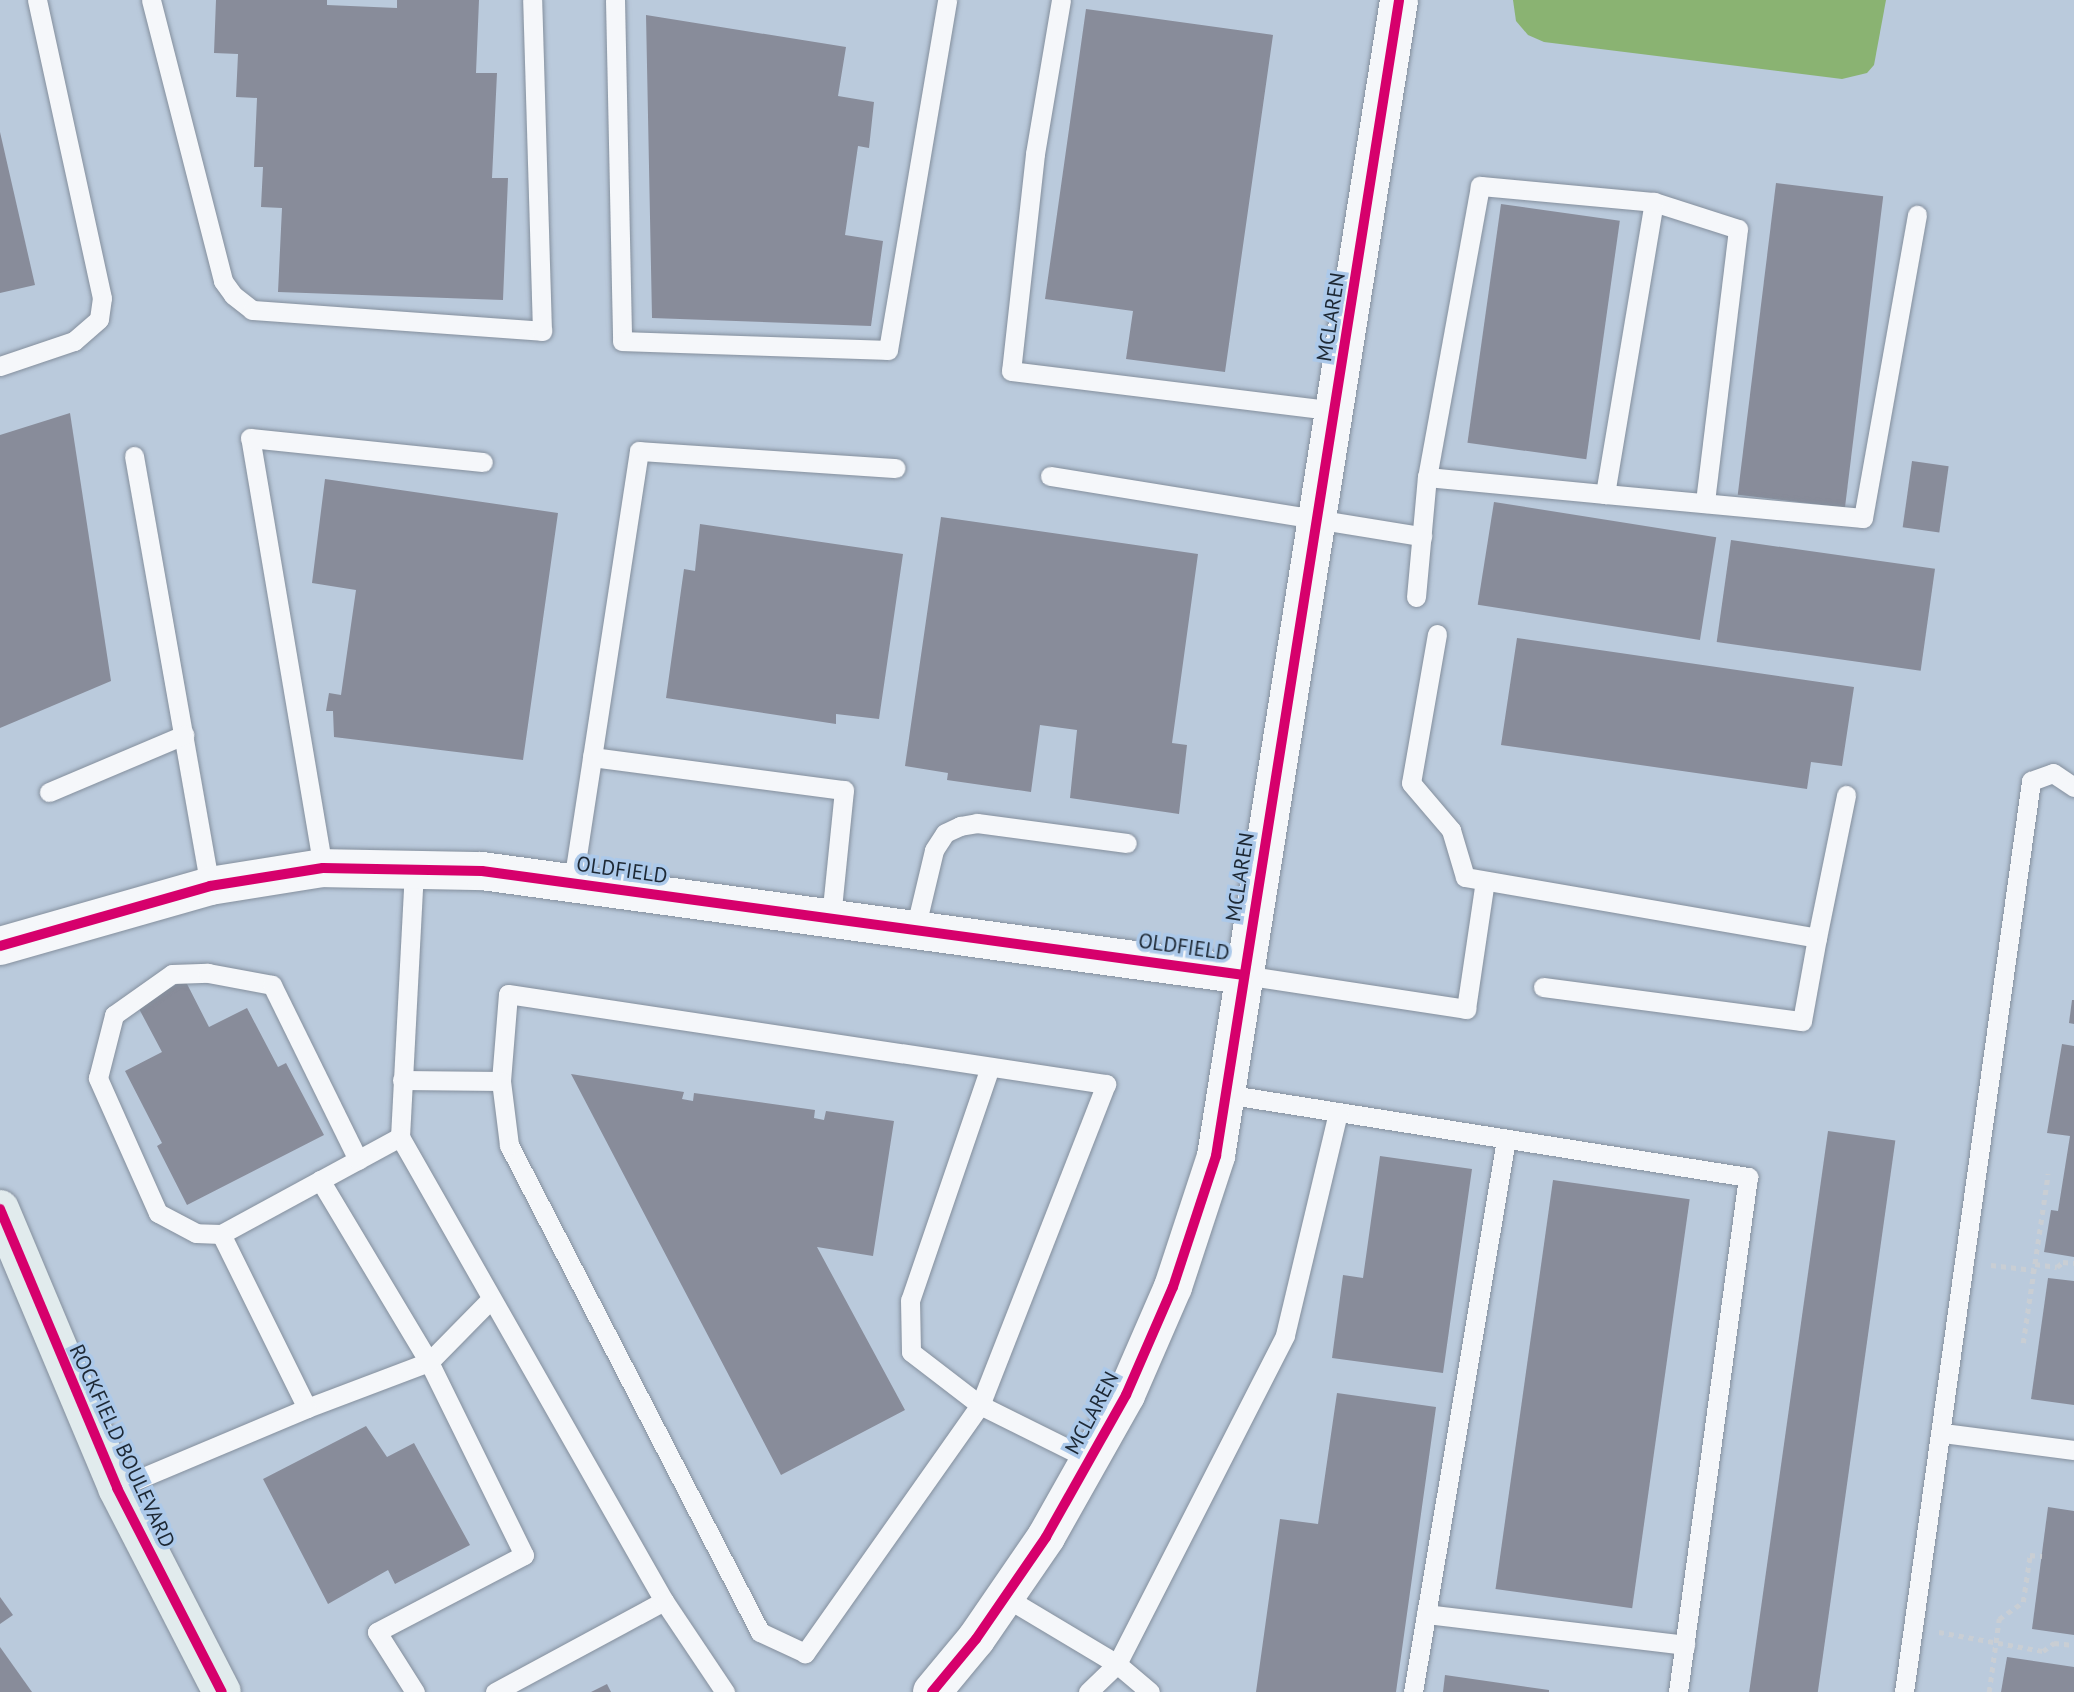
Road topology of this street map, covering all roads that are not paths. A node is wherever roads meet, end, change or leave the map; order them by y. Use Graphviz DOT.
graph roads {
  1 [pos="37,0"];
  2 [pos="151,0"];
  3 [pos="533,0"];
  4 [pos="615,0"];
  5 [pos="947,0"];
  6 [pos="1061,0"];
  7 [pos="1399,0"];
  8 [pos="1654,202"];
  9 [pos="1917,215"];
  10 [pos="0,366"];
  11 [pos="1335,411"];
  12 [pos="134,456"];
  13 [pos="483,462"];
  14 [pos="895,468"];
  15 [pos="1049,476"];
  16 [pos="1427,477"];
  17 [pos="1605,494"];
  18 [pos="1705,503"];
  19 [pos="1317,519"];
  20 [pos="1422,536"];
  21 [pos="1416,597"];
  22 [pos="1437,634"];
  23 [pos="184,735"];
  24 [pos="592,757"];
  25 [pos="2074,787"];
  26 [pos="49,792"];
  27 [pos="1846,795"];
  28 [pos="1127,843"];
  29 [pos="323,868"];
  30 [pos="414,870"];
  31 [pos="1485,881"];
  32 [pos="573,882"];
  33 [pos="210,886"];
  34 [pos="831,918"];
  35 [pos="915,930"];
  36 [pos="1817,938"];
  37 [pos="0,946"];
  38 [pos="1244,975"];
  39 [pos="1543,987"];
  40 [pos="990,1067"];
  41 [pos="402,1080"];
  42 [pos="501,1081"];
  43 [pos="1225,1094"];
  44 [pos="1338,1112"];
  45 [pos="400,1137"];
  46 [pos="1506,1139"];
  47 [pos="358,1160"];
  48 [pos="320,1180"];
  49 [pos="0,1209"];
  50 [pos="221,1234"];
  51 [pos="491,1299"];
  52 [pos="429,1363"];
  53 [pos="979,1405"];
  54 [pos="307,1408"];
  55 [pos="1943,1433"];
  56 [pos="2074,1450"];
  57 [pos="1089,1460"];
  58 [pos="117,1488"];
  59 [pos="1005,1597"];
  60 [pos="664,1601"];
  61 [pos="1426,1614"];
  62 [pos="1685,1645"];
  63 [pos="1117,1664"];
  64 [pos="222,1692"];
  65 [pos="415,1692"];
  66 [pos="495,1692"];
  67 [pos="725,1692"];
  68 [pos="932,1692"];
  69 [pos="1088,1692"];
  70 [pos="1150,1692"];
  71 [pos="1413,1692"];
  72 [pos="1678,1692"];
  73 [pos="1904,1692"];
  1 -- 10 [label="lane"];
  2 -- 3 [label="lane"];
  4 -- 5 [label="lane"];
  6 -- 11 [label="lane"];
  7 -- 11 [label="street, MCLAREN"];
  8 -- 16 [label="lane"];
  8 -- 17 [label="lane"];
  8 -- 18 [label="lane"];
  9 -- 18 [label="lane"];
  11 -- 19 [label="street, MCLAREN"];
  12 -- 23 [label="lane"];
  13 -- 29 [label="lane"];
  14 -- 24 [label="lane"];
  15 -- 19 [label="lane"];
  16 -- 17 [label="lane"];
  16 -- 20 [label="lane"];
  17 -- 18 [label="lane"];
  19 -- 20 [label="lane"];
  19 -- 38 [label="street, MCLAREN"];
  20 -- 21 [label="lane"];
  22 -- 31 [label="lane"];
  23 -- 26 [label="lane"];
  23 -- 33 [label="lane"];
  24 -- 32 [label="lane"];
  24 -- 34 [label="lane"];
  25 -- 55 [label="lane"];
  27 -- 36 [label="lane"];
  28 -- 35 [label="lane"];
  29 -- 30 [label="street, OLDFIELD"];
  29 -- 33 [label="street, OLDFIELD"];
  30 -- 32 [label="street, OLDFIELD"];
  30 -- 41 [label="lane"];
  31 -- 36 [label="lane"];
  31 -- 38 [label="lane"];
  32 -- 34 [label="street, OLDFIELD"];
  33 -- 37 [label="street, OLDFIELD"];
  34 -- 35 [label="street, OLDFIELD"];
  35 -- 38 [label="street, OLDFIELD"];
  36 -- 39 [label="lane"];
  38 -- 43 [label="street, MCLAREN"];
  40 -- 42 [label="lane"];
  40 -- 53 [label="lane"];
  40 -- 53 [label="lane"];
  41 -- 42 [label="lane"];
  41 -- 45 [label="lane"];
  42 -- 53 [label="lane"];
  43 -- 44 [label="lane"];
  43 -- 57 [label="street, MCLAREN"];
  44 -- 46 [label="lane"];
  44 -- 63 [label="lane"];
  45 -- 47 [label="lane"];
  45 -- 51 [label="lane"];
  46 -- 61 [label="lane"];
  46 -- 62 [label="lane"];
  47 -- 48 [label="lane"];
  47 -- 50 [label="lane"];
  48 -- 50 [label="lane"];
  48 -- 52 [label="lane"];
  49 -- 58 [label="main road, ROCKFIELD BOULEVARD"];
  50 -- 54 [label="lane"];
  51 -- 52 [label="lane"];
  51 -- 60 [label="lane"];
  52 -- 54 [label="lane"];
  52 -- 65 [label="lane"];
  53 -- 57 [label="lane"];
  54 -- 58 [label="lane"];
  55 -- 56 [label="lane"];
  55 -- 73 [label="lane"];
  57 -- 59 [label="street, MCLAREN"];
  58 -- 64 [label="main road, ROCKFIELD BOULEVARD"];
  59 -- 63 [label="lane"];
  59 -- 68 [label="street, MCLAREN"];
  60 -- 66 [label="lane"];
  60 -- 67 [label="lane"];
  61 -- 62 [label="lane"];
  61 -- 71 [label="lane"];
  62 -- 72 [label="lane"];
  63 -- 69 [label="lane"];
  63 -- 70 [label="lane"];
}
